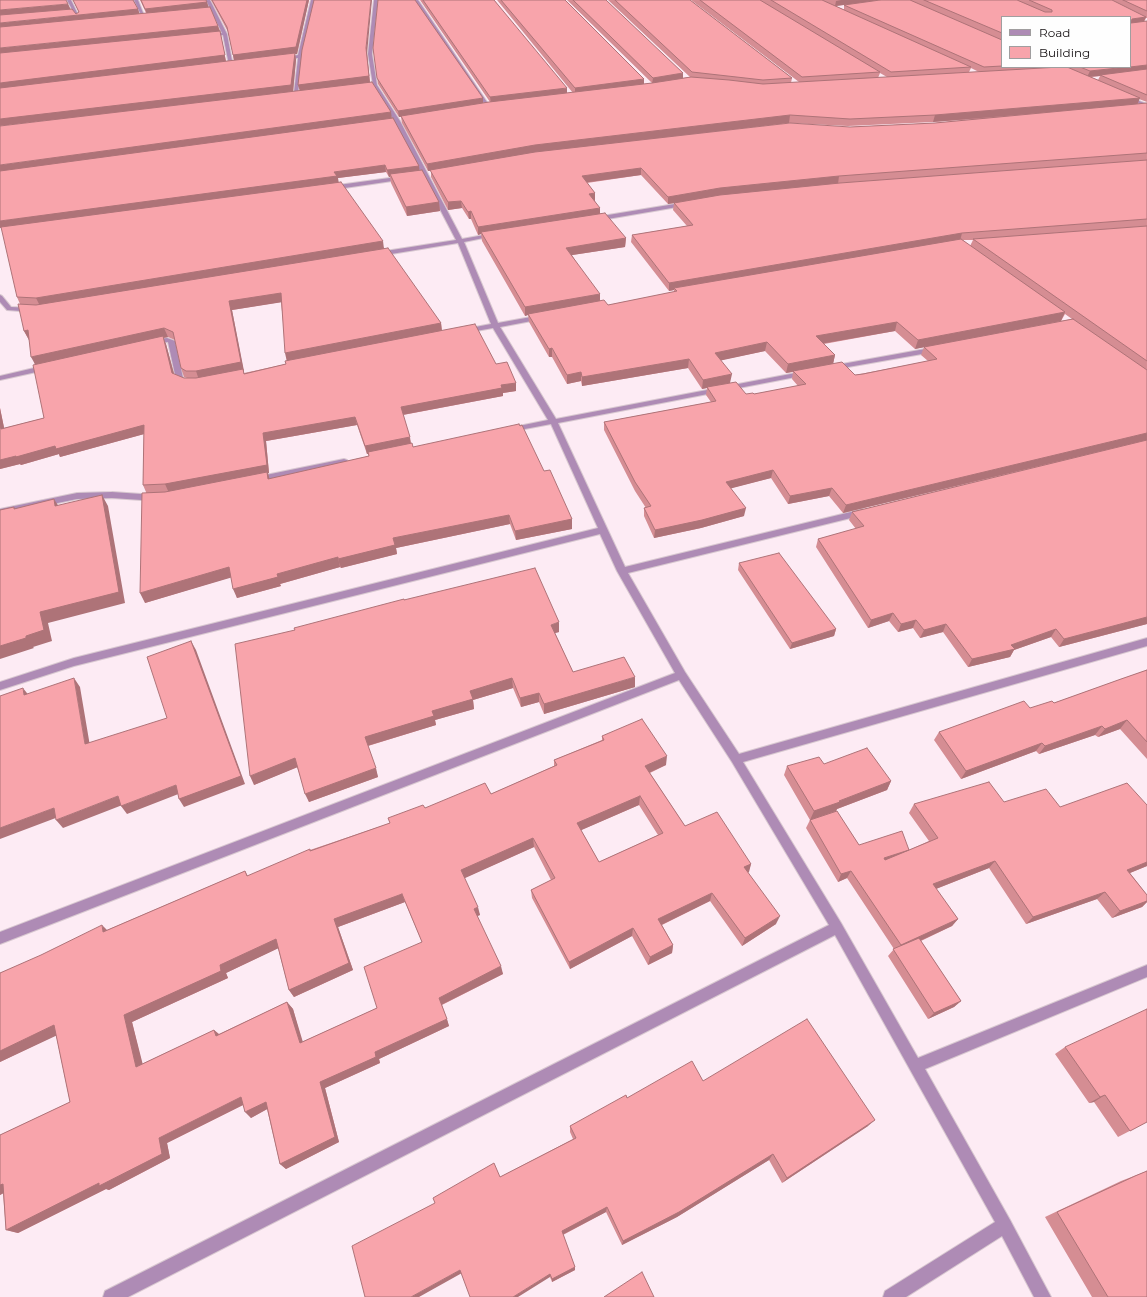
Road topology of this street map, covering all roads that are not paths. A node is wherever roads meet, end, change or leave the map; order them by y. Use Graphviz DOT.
graph roads {
  1 [pos="69,0"];
  2 [pos="136,0"];
  3 [pos="208,0"];
  4 [pos="314,0"];
  5 [pos="376,0"];
  6 [pos="416,0"];
  7 [pos="207,10"];
  8 [pos="214,10"];
  9 [pos="76,12"];
  10 [pos="69,13"];
  11 [pos="152,16"];
  12 [pos="144,17"];
  13 [pos="136,18"];
  14 [pos="90,23"];
  15 [pos="75,24"];
  16 [pos="82,24"];
  17 [pos="225,34"];
  18 [pos="202,36"];
  19 [pos="300,56"];
  20 [pos="277,59"];
  21 [pos="239,64"];
  22 [pos="231,65"];
  23 [pos="223,66"];
  24 [pos="304,92"];
  25 [pos="296,93"];
  26 [pos="288,94"];
  27 [pos="1120,95"];
  28 [pos="497,106"];
  29 [pos="489,107"];
  30 [pos="1147,107"];
  31 [pos="481,108"];
  32 [pos="1139,108"];
  33 [pos="409,177"];
  34 [pos="323,189"];
  35 [pos="695,203"];
  36 [pos="585,221"];
  37 [pos="499,235"];
  38 [pos="460,241"];
  39 [pos="373,255"];
  40 [pos="0,296"];
  41 [pos="40,310"];
  42 [pos="549,316"];
  43 [pos="495,325"];
  44 [pos="456,333"];
  45 [pos="145,344"];
  46 [pos="945,347"];
  47 [pos="54,365"];
  48 [pos="0,378"];
  49 [pos="193,383"];
  50 [pos="553,421"];
  51 [pos="498,432"];
  52 [pos="349,461"];
  53 [pos="248,481"];
  54 [pos="162,497"];
  55 [pos="869,510"];
  56 [pos="0,512"];
  57 [pos="603,530"];
  58 [pos="622,571"];
  59 [pos="1147,642"];
  60 [pos="681,675"];
  61 [pos="0,686"];
  62 [pos="736,759"];
  63 [pos="837,927"];
  64 [pos="0,938"];
  65 [pos="1147,971"];
  66 [pos="915,1066"];
  67 [pos="1005,1224"];
  68 [pos="111,1297"];
  69 [pos="891,1297"];
  70 [pos="1043,1297"];
  1 -- 9 [label="street"];
  2 -- 12 [label="street"];
  3 -- 8 [label="street"];
  4 -- 19 [label="street"];
  5 -- 38 [label="street"];
  6 -- 29 [label="street"];
  7 -- 8 [label="street"];
  8 -- 17 [label="street"];
  9 -- 10 [label="street"];
  9 -- 16 [label="street"];
  11 -- 12 [label="street"];
  12 -- 13 [label="street"];
  14 -- 16 [label="street"];
  15 -- 16 [label="street"];
  17 -- 18 [label="street"];
  17 -- 22 [label="street"];
  19 -- 20 [label="street"];
  19 -- 25 [label="street"];
  21 -- 22 [label="street"];
  22 -- 23 [label="street"];
  24 -- 25 [label="street"];
  25 -- 26 [label="street"];
  27 -- 30 [label="street"];
  28 -- 29 [label="street"];
  29 -- 31 [label="street"];
  30 -- 32 [label="street"];
  33 -- 34 [label="street"];
  35 -- 36 [label="street"];
  37 -- 38 [label="street"];
  38 -- 39 [label="street"];
  38 -- 43 [label="street"];
  40 -- 41 [label="street"];
  42 -- 43 [label="street"];
  43 -- 44 [label="street"];
  43 -- 50 [label="street"];
  45 -- 49 [label="street"];
  46 -- 50 [label="street"];
  47 -- 48 [label="street"];
  50 -- 51 [label="street"];
  50 -- 57 [label="street"];
  52 -- 53 [label="street"];
  54 -- 56 [label="street"];
  55 -- 58 [label="street"];
  57 -- 58 [label="street"];
  57 -- 61 [label="street"];
  58 -- 60 [label="street"];
  59 -- 62 [label="street"];
  60 -- 62 [label="street"];
  60 -- 64 [label="street"];
  62 -- 63 [label="street"];
  63 -- 66 [label="street"];
  63 -- 68 [label="street"];
  65 -- 66 [label="street"];
  66 -- 67 [label="street"];
  67 -- 69 [label="street"];
  67 -- 70 [label="street"];
}
